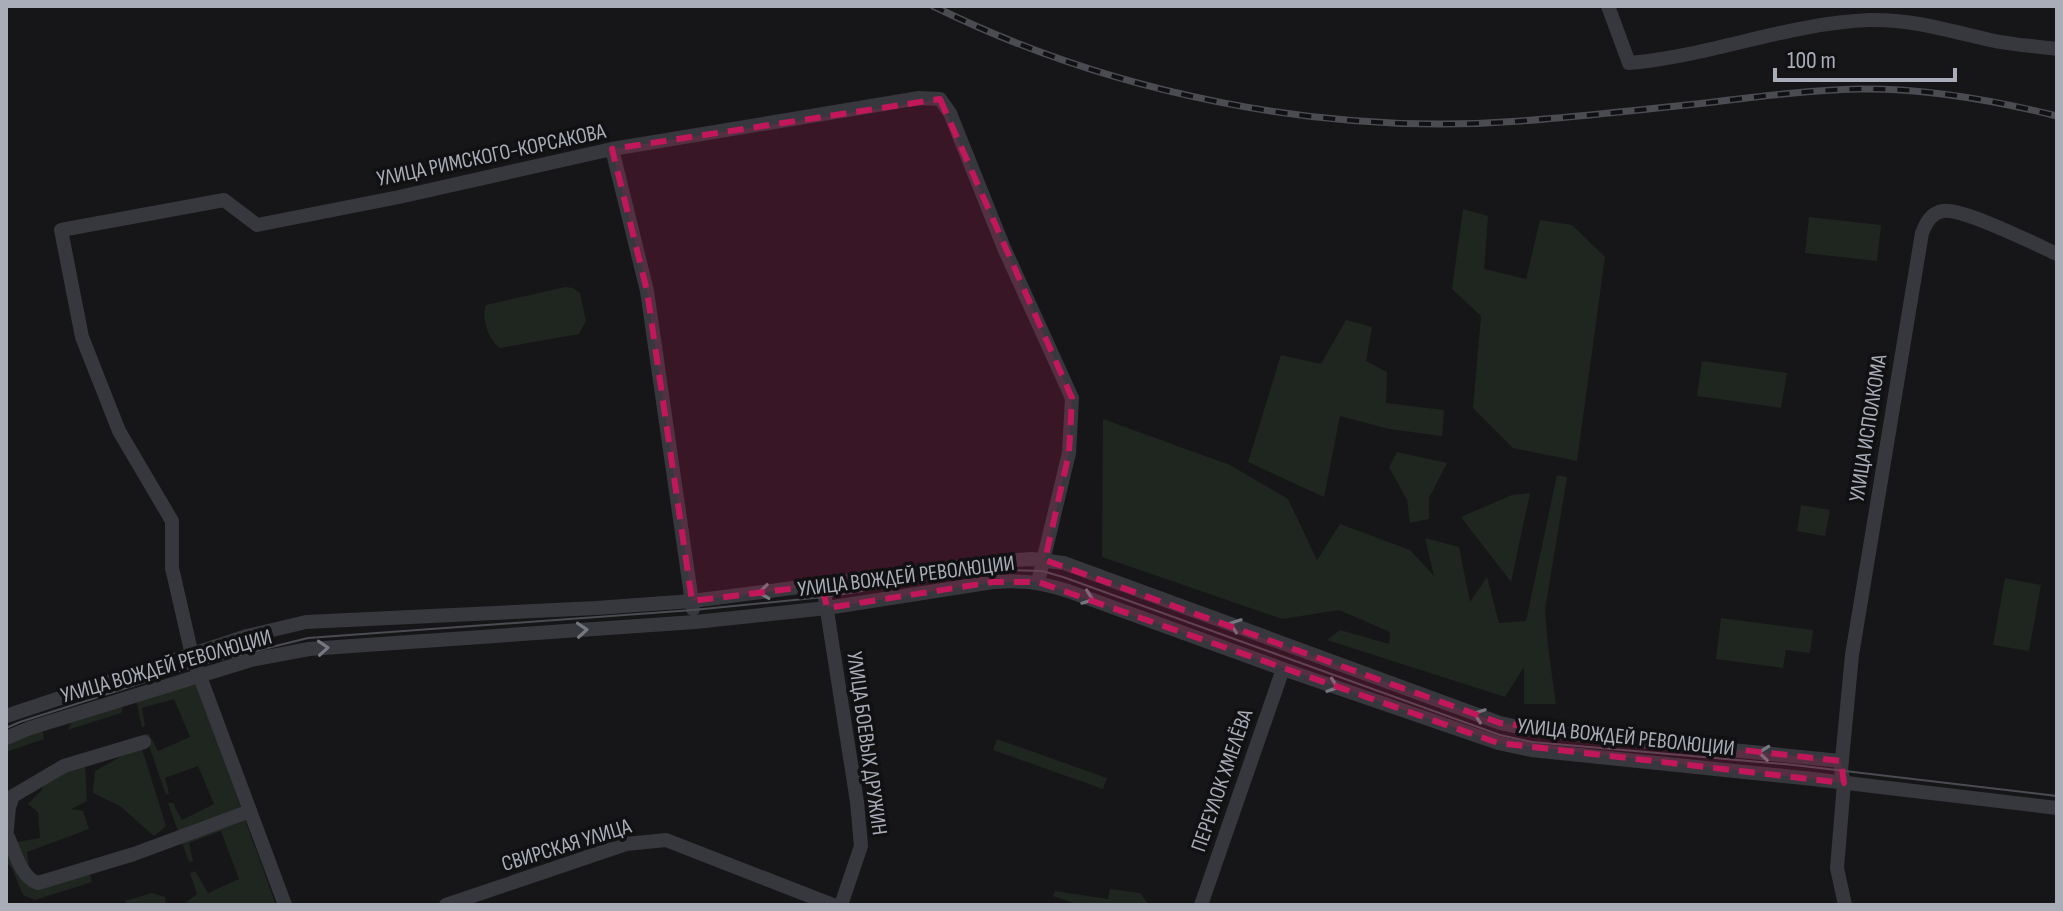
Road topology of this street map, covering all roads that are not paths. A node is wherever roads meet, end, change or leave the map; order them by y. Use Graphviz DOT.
graph roads {
  1 [pos="1608,6"];
  2 [pos="2057,49"];
  3 [pos="612,149"];
  4 [pos="2057,254"];
  5 [pos="1045,560"];
  6 [pos="1038,582"];
  7 [pos="823,585"];
  8 [pos="692,601"];
  9 [pos="827,608"];
  10 [pos="695,622"];
  11 [pos="192,655"];
  12 [pos="1283,669"];
  13 [pos="198,675"];
  14 [pos="6,716"];
  15 [pos="6,738"];
  16 [pos="144,742"];
  17 [pos="1841,761"];
  18 [pos="1844,783"];
  19 [pos="2057,808"];
  20 [pos="250,811"];
  21 [pos="7,837"];
  22 [pos="285,905"];
  23 [pos="446,905"];
  24 [pos="833,905"];
  25 [pos="841,905"];
  26 [pos="1201,905"];
  27 [pos="1845,905"];
  1 -- 2 [label="street"];
  3 -- 5 [label="street, УЛИЦА РИМСКОГО-КОРСАКОВА"];
  3 -- 8 [label="street"];
  3 -- 11 [label="street, УЛИЦА РИМСКОГО-КОРСАКОВА"];
  4 -- 17 [label="street, УЛИЦА ИСПОЛКОМА"];
  5 -- 6 [label="street"];
  5 -- 7 [label="street, УЛИЦА ВОЖДЕЙ РЕВОЛЮЦИИ"];
  17 -- 5 [label="street, УЛИЦА ВОЖДЕЙ РЕВОЛЮЦИИ, one-way"];
  6 -- 9 [label="street, УЛИЦА ВОЖДЕЙ РЕВОЛЮЦИИ"];
  6 -- 12 [label="street, УЛИЦА ВОЖДЕЙ РЕВОЛЮЦИИ, one-way"];
  7 -- 8 [label="street, УЛИЦА ВОЖДЕЙ РЕВОЛЮЦИИ, one-way"];
  7 -- 9 [label="street, УЛИЦА БОЕВЫХ ДРУЖИН"];
  8 -- 10 [label="street"];
  8 -- 11 [label="street, УЛИЦА ВОЖДЕЙ РЕВОЛЮЦИИ"];
  9 -- 10 [label="street, УЛИЦА ВОЖДЕЙ РЕВОЛЮЦИИ"];
  9 -- 25 [label="street, УЛИЦА БОЕВЫХ ДРУЖИН"];
  13 -- 10 [label="street, УЛИЦА ВОЖДЕЙ РЕВОЛЮЦИИ, one-way"];
  11 -- 13 [label="street"];
  11 -- 14 [label="street, УЛИЦА ВОЖДЕЙ РЕВОЛЮЦИИ"];
  12 -- 18 [label="street, УЛИЦА ВОЖДЕЙ РЕВОЛЮЦИИ, one-way"];
  12 -- 26 [label="street, ПЕРЕУЛОК ХМЕЛЁВА"];
  13 -- 15 [label="street, УЛИЦА ВОЖДЕЙ РЕВОЛЮЦИИ"];
  13 -- 20 [label="street"];
  16 -- 21 [label="street"];
  17 -- 18 [label="street, УЛИЦА ИСПОЛКОМА"];
  18 -- 19 [label="street, УЛИЦА ВОЖДЕЙ РЕВОЛЮЦИИ"];
  18 -- 27 [label="street, УЛИЦА ИСПОЛКОМА"];
  20 -- 21 [label="street"];
  20 -- 22 [label="street"];
  23 -- 24 [label="street, СВИРСКАЯ УЛИЦА"];
}
